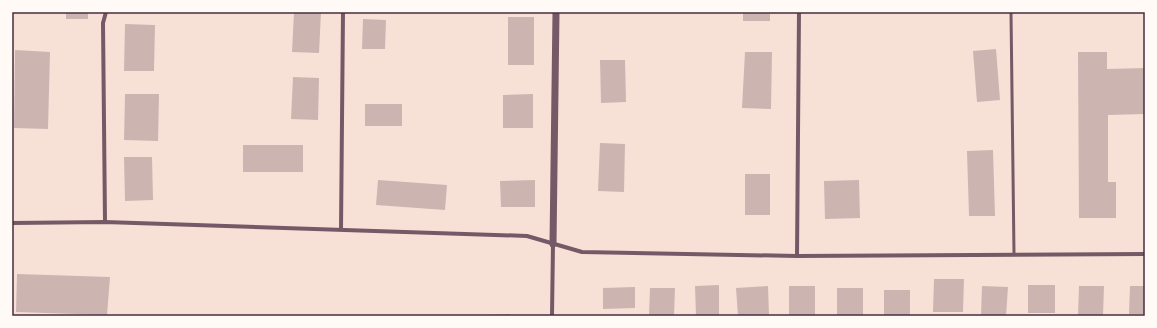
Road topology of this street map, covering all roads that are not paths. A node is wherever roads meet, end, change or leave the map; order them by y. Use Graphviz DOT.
graph roads {
  1 [pos="106,12"];
  2 [pos="343,12"];
  3 [pos="556,12"];
  4 [pos="799,12"];
  5 [pos="1011,12"];
  6 [pos="105,222"];
  7 [pos="12,223"];
  8 [pos="341,229"];
  9 [pos="553,244"];
  10 [pos="1014,254"];
  11 [pos="1145,254"];
  12 [pos="797,256"];
  13 [pos="552,316"];
  1 -- 6 [label="street"];
  2 -- 8 [label="street"];
  3 -- 9 [label="street"];
  4 -- 12 [label="street"];
  5 -- 10 [label="lane"];
  6 -- 7 [label="street"];
  6 -- 8 [label="street"];
  8 -- 9 [label="street"];
  9 -- 12 [label="street"];
  9 -- 13 [label="street"];
  10 -- 11 [label="street"];
  10 -- 12 [label="street"];
}
